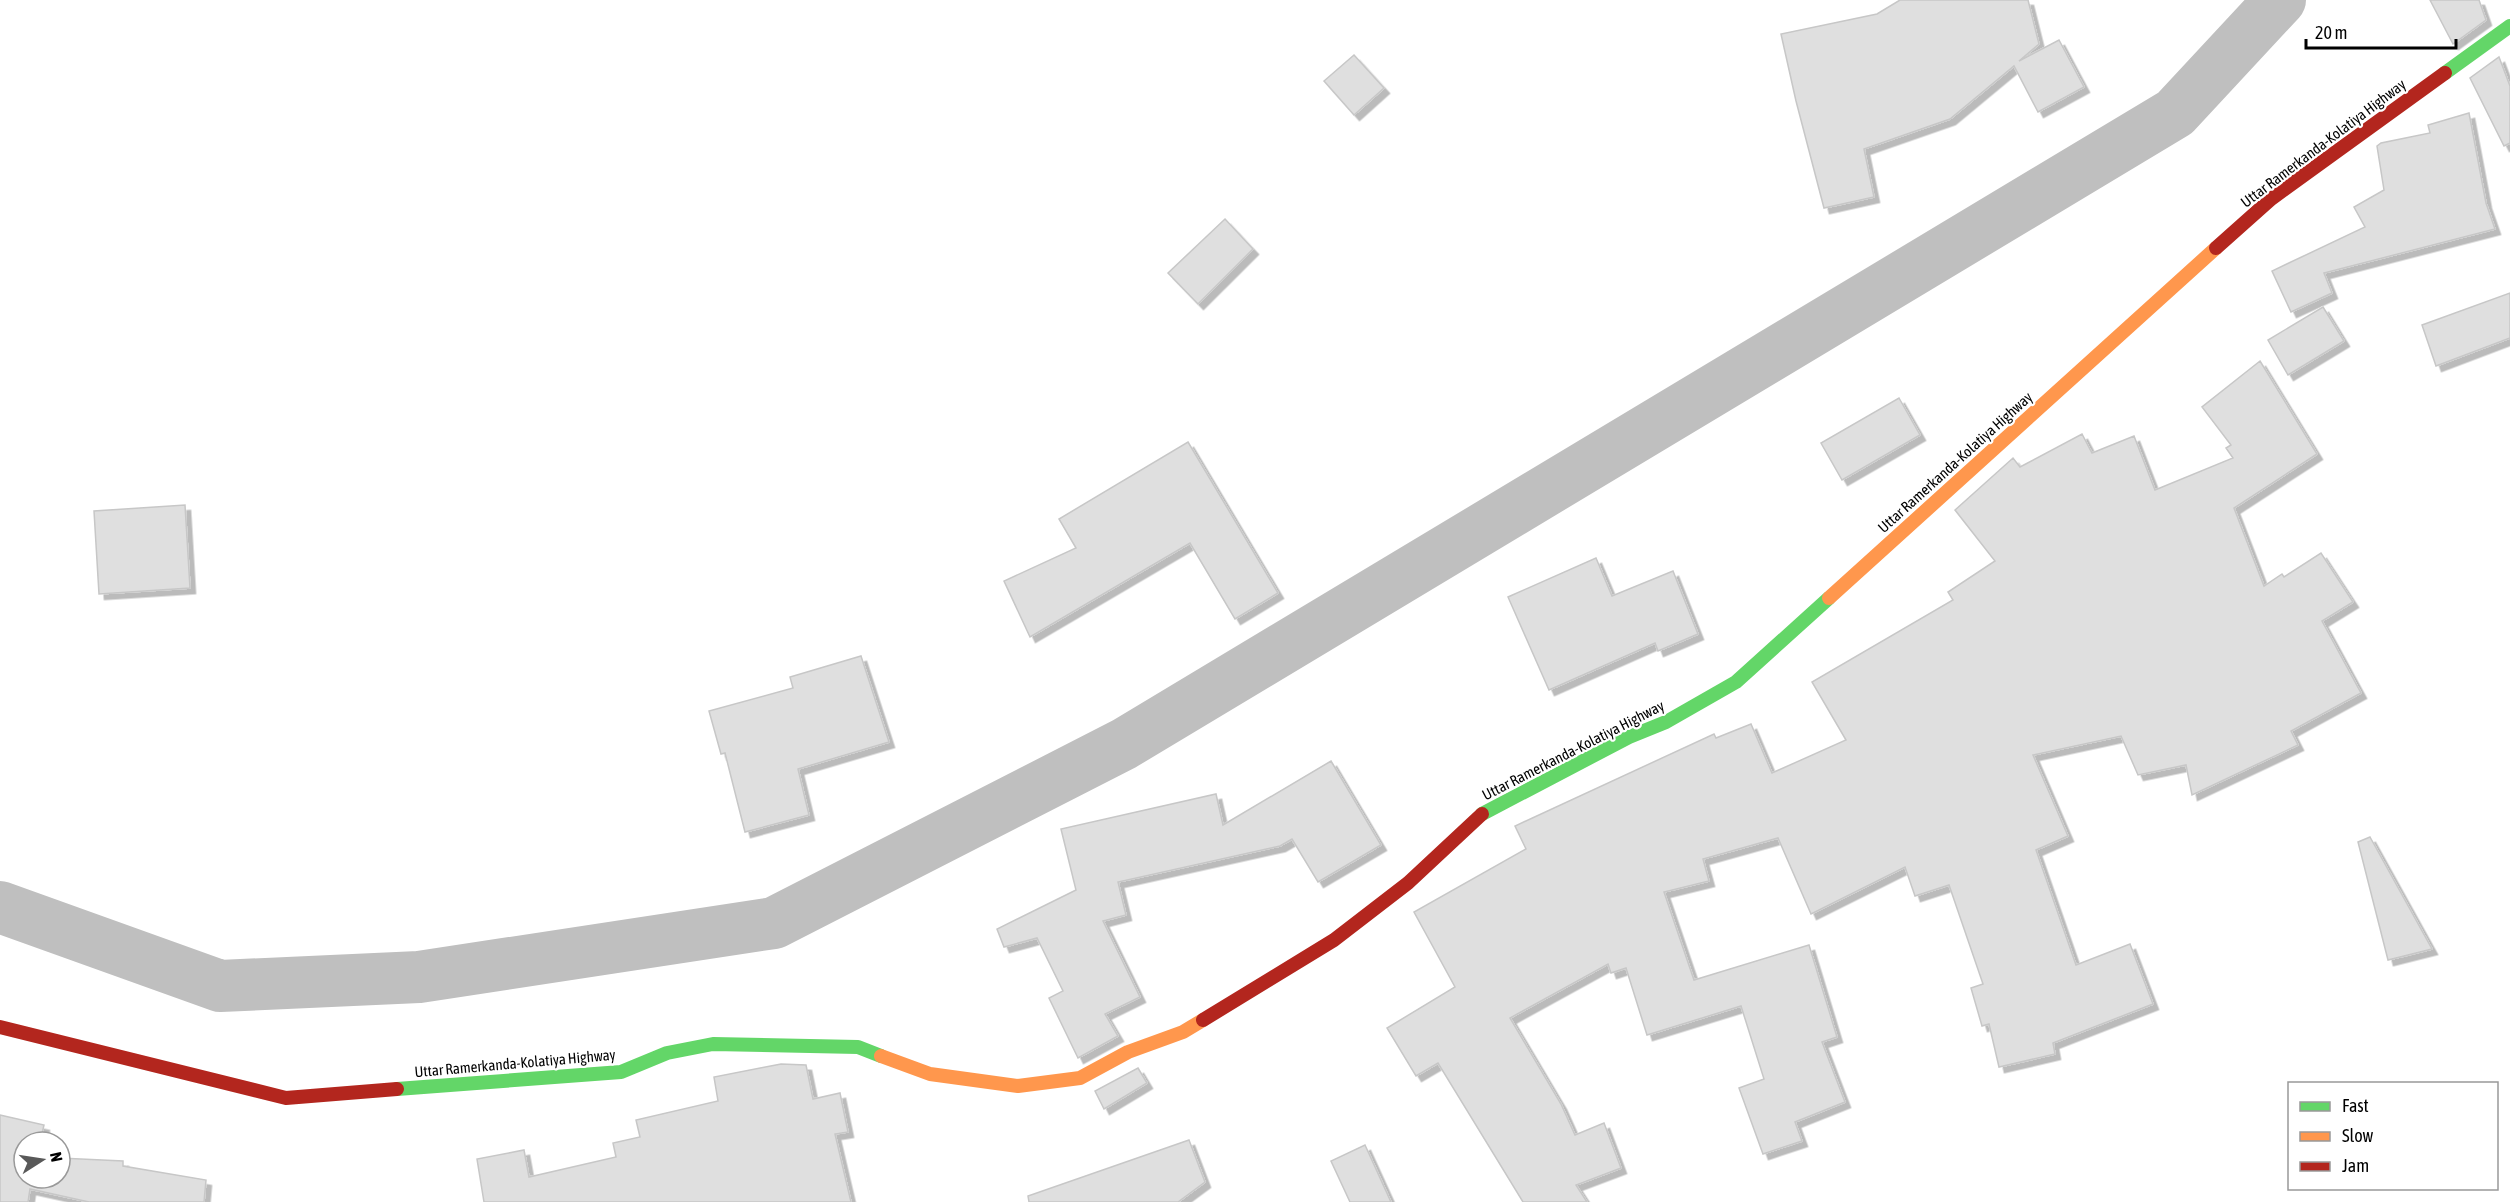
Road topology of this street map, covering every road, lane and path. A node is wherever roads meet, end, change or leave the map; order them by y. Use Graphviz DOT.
graph roads {
  1 [pos="2510,26"];
  2 [pos="0,1027"];
  1 -- 2 [label="street, Uttar Ramerkanda-Kolatiya Highway"];
}
